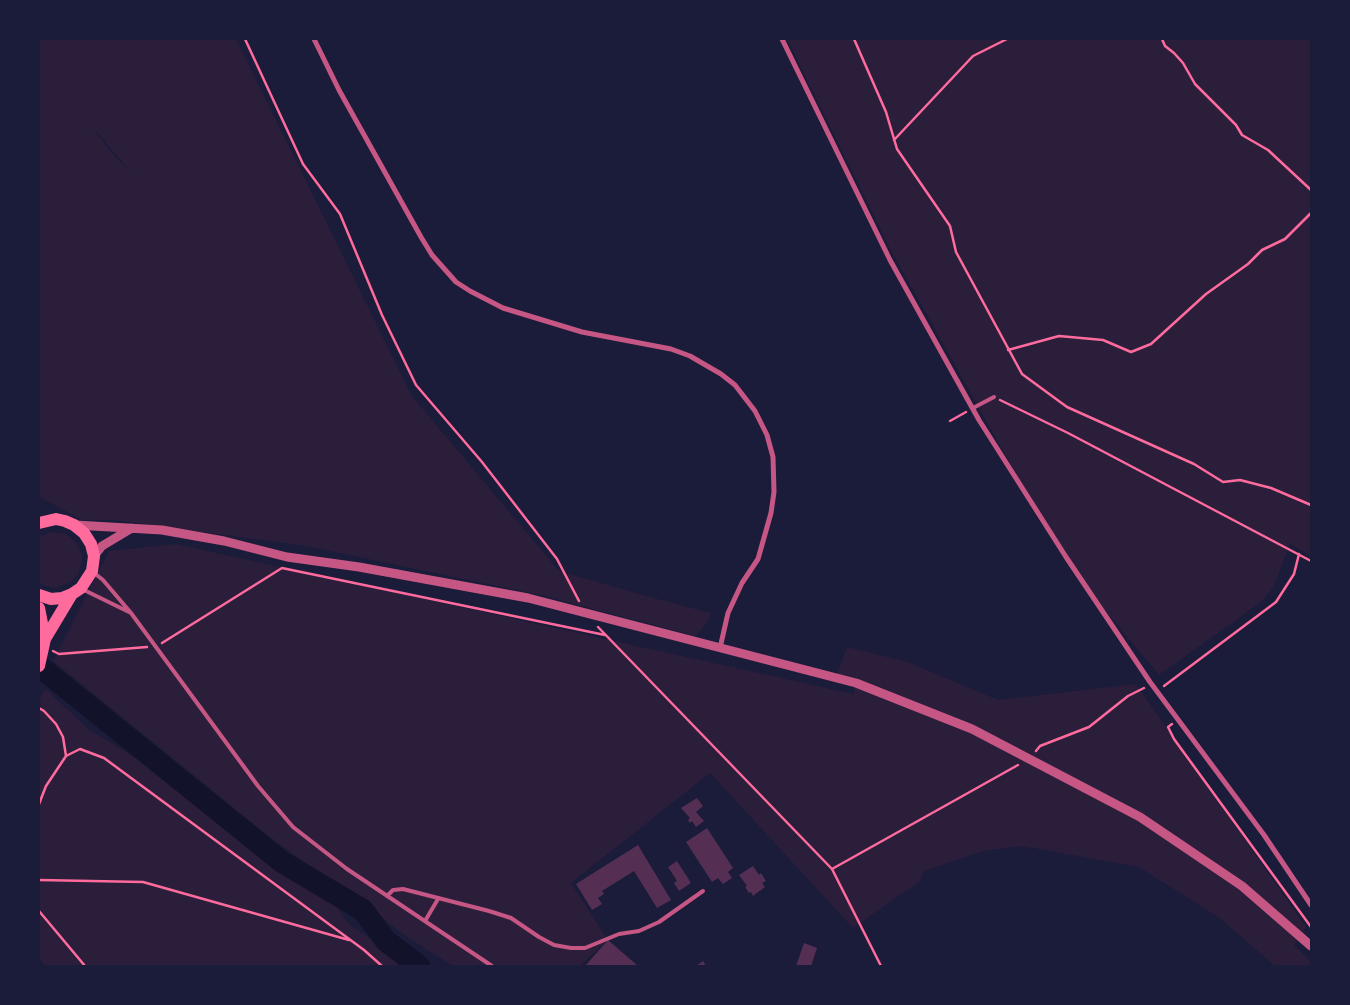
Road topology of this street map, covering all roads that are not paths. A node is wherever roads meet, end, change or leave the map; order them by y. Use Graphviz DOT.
graph roads {
  1 [pos="314,39"];
  2 [pos="782,39"];
  3 [pos="994,397"];
  4 [pos="973,408"];
  5 [pos="39,511"];
  6 [pos="56,519"];
  7 [pos="39,523"];
  8 [pos="74,525"];
  9 [pos="132,528"];
  10 [pos="94,556"];
  11 [pos="92,571"];
  12 [pos="76,591"];
  13 [pos="39,596"];
  14 [pos="39,608"];
  15 [pos="131,613"];
  16 [pos="44,645"];
  17 [pos="720,648"];
  18 [pos="39,666"];
  19 [pos="703,891"];
  20 [pos="387,896"];
  21 [pos="438,898"];
  22 [pos="1311,905"];
  23 [pos="425,922"];
  24 [pos="1311,946"];
  25 [pos="492,966"];
  1 -- 17 [label="street"];
  2 -- 4 [label="street"];
  3 -- 4 [label="lane"];
  4 -- 22 [label="street"];
  5 -- 6 [label="highway"];
  6 -- 7 [label="highway"];
  6 -- 8 [label="highway"];
  8 -- 9 [label="street"];
  8 -- 10 [label="highway"];
  9 -- 10 [label="street"];
  9 -- 17 [label="street"];
  10 -- 11 [label="highway"];
  11 -- 12 [label="highway"];
  11 -- 15 [label="lane"];
  12 -- 13 [label="highway"];
  12 -- 15 [label="lane"];
  12 -- 16 [label="highway"];
  14 -- 16 [label="highway"];
  15 -- 20 [label="lane"];
  16 -- 18 [label="highway"];
  17 -- 24 [label="street"];
  19 -- 21 [label="lane"];
  20 -- 21 [label="lane"];
  20 -- 23 [label="lane"];
  21 -- 23 [label="lane"];
  23 -- 25 [label="lane"];
}
